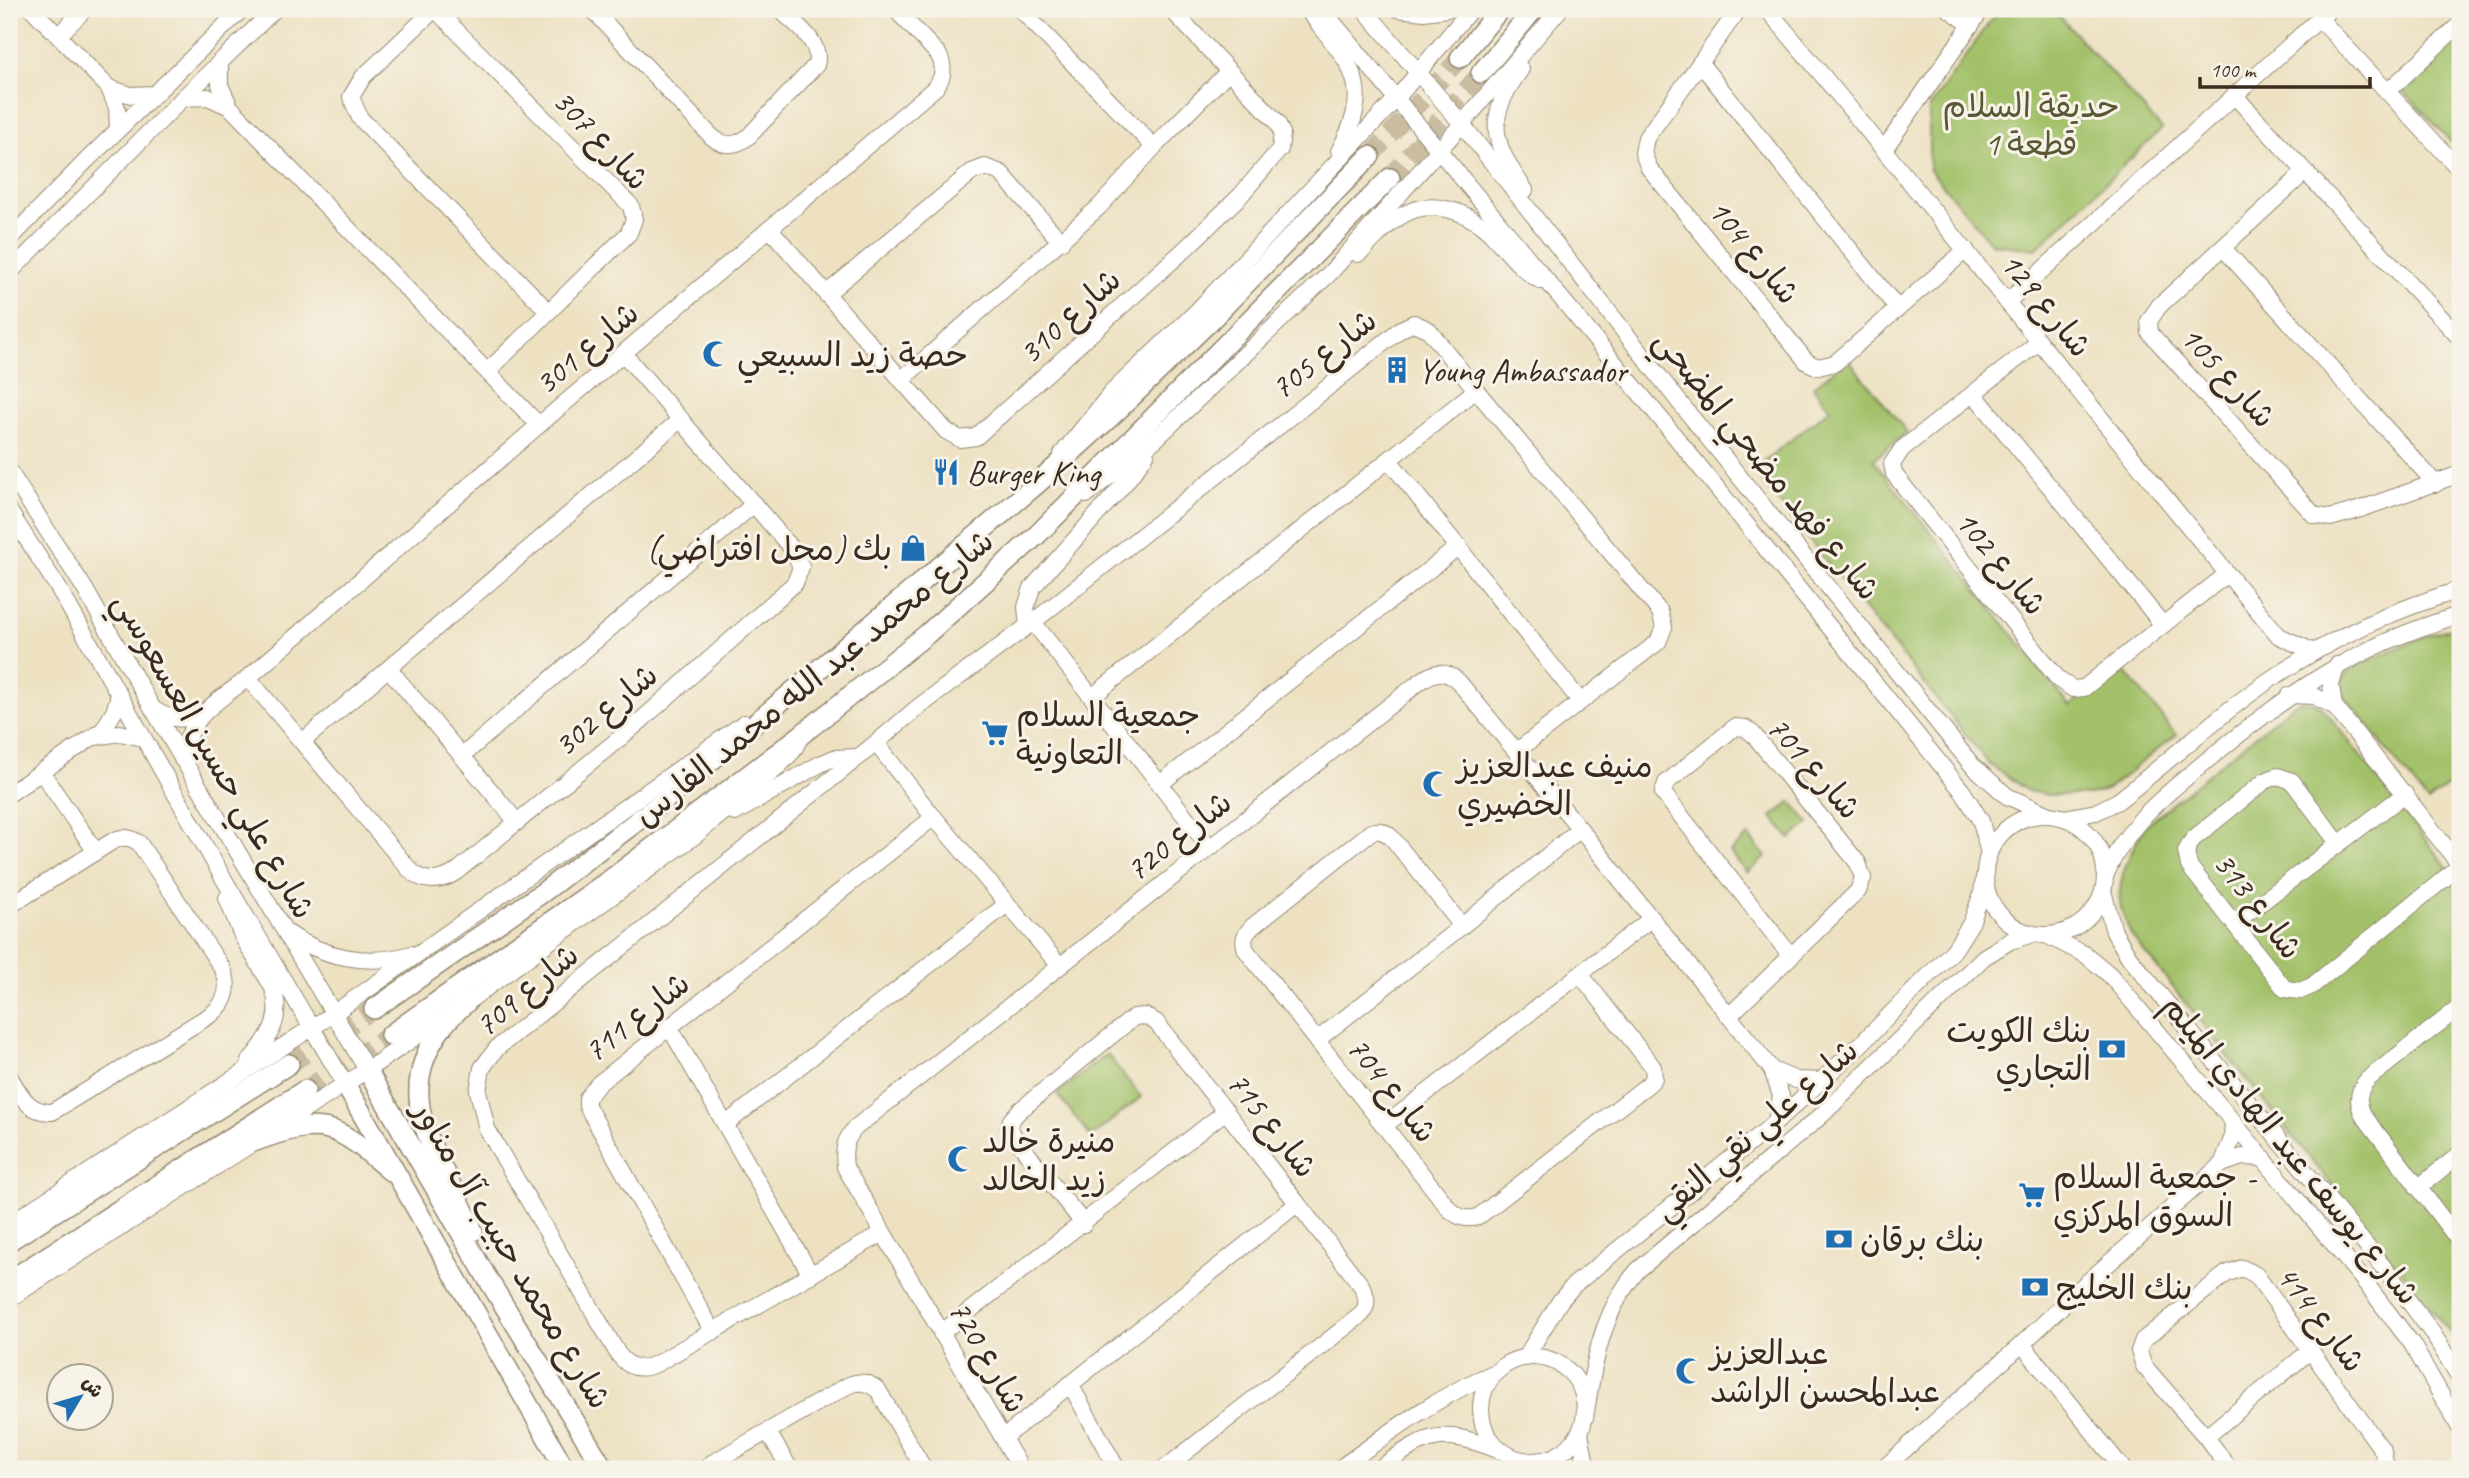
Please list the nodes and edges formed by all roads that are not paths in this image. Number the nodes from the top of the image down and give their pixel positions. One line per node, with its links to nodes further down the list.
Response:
1 (32, 9): 27 (street)
2 (85, 9): 27 (street)
3 (242, 9): 36 (street)
4 (275, 9): 29 (street)
5 (435, 9): 62 (street); 62 (street, شارع 307)
6 (592, 9): 7 (street)
7 (779, 9)
8 (895, 9): 51 (street, شارع 301)
9 (1020, 9): 43 (street)
10 (1171, 9): 31 (street, شارع 310)
11 (1307, 9): 47 (street)
12 (1322, 9): 39 (street, شارع فهد مضحي المضحي)
13 (1364, 9): 33 (street, شارع فهد مضحي المضحي)
14 (1398, 9): 15 (street)
15 (1447, 9)
16 (1471, 9): 33 (street)
17 (1500, 9): 28 (main road)
18 (1560, 9): 24 (street)
19 (1739, 9): 30 (street, شارع 104)
20 (1767, 9): 44 (street, شارع 129)
21 (1949, 9): 25 (street)
22 (1982, 9): 25 (street)
23 (2325, 14): 35 (street); 37 (street)
24 (1541, 15): 32 (main road); 41 (street); 63 (street)
25 (1971, 25): 44 (street)
26 (2459, 26): 35 (street)
27 (58, 36): 34 (street)
28 (1460, 58)
29 (220, 61): 38 (street); 40 (street)
30 (1700, 63): 61 (street); 61 (street, شارع 104)
31 (1229, 71): 43 (street); 68 (street, شارع 310)
32 (1481, 73)
33 (1419, 74): 39 (street); 41 (street, شارع فهد مضحي المضحي)
34 (109, 88): 36 (street); 42 (street)
35 (2387, 92): 48 (street)
36 (155, 94): 42 (street)
37 (2234, 95): 49 (street); 60 (street)
38 (183, 98): 40 (street); 56 (street)
39 (1397, 99): 45 (street, شارع فهد مضحي المضحي); 47 (street)
40 (230, 107): 67 (street)
41 (1462, 124): 45 (street); 63 (street, شارع فهد مضحي المضحي)
42 (118, 129): 52 (street)
43 (1154, 147): 53 (street)
44 (1885, 148): 55 (street, شارع 129)
45 (1438, 149): 57 (street); 58 (street, شارع فهد مضحي المضحي)
46 (1370, 156): 76 (main road, شارع محمد عبد الله محمد الفارس)
47 (1329, 170): 76 (street)
48 (2460, 170)
49 (2305, 172): 54 (street, شارع 105); 64 (street)
50 (1390, 178): 81 (main road, شارع محمد عبد الله محمد الفارس)
51 (769, 229): 59 (street, شارع 310); 66 (street, شارع 301)
52 (9, 240)
53 (1061, 242): 59 (street); 68 (street)
54 (2224, 248): 78 (street); 78 (street, شارع 105)
55 (1966, 250): 60 (street, شارع 129); 61 (street, شارع 104)
56 (9, 273)
57 (1330, 273): 58 (street); 73 (street)
58 (1554, 289): 111 (street, شارع فهد مضحي المضحي)
59 (826, 294): 68 (street, شارع 310)
60 (2007, 302): 65 (street, شارع 129)
61 (1898, 309)
62 (548, 311): 67 (street, شارع 307)
63 (1607, 311): 108 (street, شارع فهد مضحي المضحي)
64 (2460, 338)
65 (2039, 342): 70 (street, شارع 102); 83 (street, شارع 129)
66 (624, 355): 71 (street, شارع 302); 72 (street, شارع 301)
67 (488, 371): 72 (street)
68 (901, 380)
69 (1476, 390): 74 (street); 86 (street, شارع 705); 100 (street, شارع 705)
70 (1974, 394): 89 (street); 89 (street, شارع 102)
71 (681, 419): 79 (street, شارع 302); 93 (street)
72 (539, 425): 95 (street, شارع 301)
73 (1156, 439): 81 (street); 84 (street)
74 (1389, 460): 82 (street); 98 (street)
75 (9, 471): 102 (street, شارع علي حسين العسعوسي)
76 (1051, 471): 99 (main road, شارع محمد عبد الله محمد الفارس)
77 (2460, 474): 78 (street, شارع 105)
78 (2437, 484)
79 (754, 504): 112 (street); 123 (street, شارع 302)
80 (9, 511): 96 (street, شارع علي حسين العسعوسي)
81 (1037, 535): 104 (main road, شارع محمد عبد الله محمد الفارس)
82 (1459, 546): 100 (street); 118 (street)
83 (2227, 574): 89 (street, شارع 102); 90 (street, شارع 129)
84 (1032, 588): 86 (street); 88 (street)
85 (2460, 590): 91 (street)
86 (1048, 610): 88 (street, شارع 705)
87 (2460, 615): 92 (street)
88 (1031, 624): 98 (street); 109 (street, شارع 705)
89 (2163, 625)
90 (2279, 636): 91 (street, شارع 129); 94 (street)
91 (2314, 652): 94 (street)
92 (2337, 665): 97 (street); 101 (street)
93 (389, 669): 107 (street); 112 (street)
94 (2276, 676): 115 (street)
95 (248, 678): 103 (street, شارع 301); 107 (street, شارع 302)
96 (118, 695): 105 (street); 106 (street, شارع علي حسين العسعوسي)
97 (2290, 695): 101 (street); 117 (street)
98 (1092, 697): 118 (street)
99 (783, 701): 141 (street); 149 (main road, شارع محمد عبد الله محمد الفارس)
100 (1580, 701): 110 (street, شارع 705)
101 (2334, 706): 120 (street)
102 (153, 709): 103 (street); 114 (street, شارع علي حسين العسعوسي)
103 (199, 716): 114 (street, شارع 301)
104 (801, 734): 125 (street); 154 (main road, شارع محمد عبد الله محمد الفارس)
105 (94, 737): 106 (street); 116 (street)
106 (143, 738): 131 (street, شارع علي حسين العسعوسي)
107 (302, 742): 123 (street, شارع 302)
108 (1953, 742): 111 (street); 122 (street, شارع فهد مضحي المضحي)
109 (876, 743): 113 (street, شارع 709); 121 (street)
110 (1517, 751): 124 (street, شارع 720); 127 (street, شارع 720)
111 (1932, 755): 129 (street, شارع فهد مضحي المضحي)
112 (462, 756): 123 (street)
113 (857, 757): 125 (street); 185 (street, شارع 709)
114 (182, 759): 139 (street, شارع علي حسين العسعوسي)
115 (2165, 763): 117 (street); 122 (street)
116 (42, 773): 119 (street); 128 (street)
117 (2180, 783): 133 (street)
118 (1160, 785): 127 (street)
119 (9, 794)
120 (2405, 794): 126 (street); 130 (street)
121 (934, 817): 134 (street); 153 (street, شارع 711)
122 (2057, 817): 129 (street); 133 (street)
123 (517, 822)
124 (1580, 829): 136 (street, شارع 720); 138 (street)
125 (696, 835): 146 (street)
126 (2338, 843): 137 (street); 137 (street, شارع 313)
127 (1210, 848): 143 (street, شارع 720)
128 (96, 852): 135 (street); 160 (street)
129 (1989, 854): 132 (street)
130 (2460, 866): 137 (street, شارع 313)
131 (222, 876): 152 (street, شارع علي حسين العسعوسي); 159 (street)
132 (1984, 877): 140 (street); 145 (street, شارع علي نقي النقي)
133 (2104, 884): 140 (street); 187 (street, شارع يوسف عبد الهادي الميلم)
134 (1007, 904): 143 (street); 167 (street)
135 (9, 906)
136 (1652, 918): 144 (street); 151 (street, شارع 720)
137 (2234, 923)
138 (1462, 926): 155 (street); 155 (street, شارع 704)
139 (283, 930): 141 (street); 150 (street, شارع علي حسين العسعوسي)
140 (2041, 935): 147 (street, شارع علي نقي النقي); 165 (street, شارع يوسف عبد الهادي الميلم)
141 (420, 952): 150 (street)
142 (1791, 956): 142 (street, شارع 701); 151 (street, شارع 701)
143 (1060, 966): 178 (street, شارع 720)
144 (1580, 974): 168 (street); 168 (street, شارع 704)
145 (1920, 985): 147 (street); 161 (street, شارع علي نقي النقي)
146 (467, 1002): 157 (street); 182 (main road)
147 (1935, 1005): 197 (street, شارع علي نقي النقي)
148 (2460, 1007): 174 (street)
149 (374, 1009)
150 (332, 1014): 152 (street); 157 (street, شارع علي حسين العسعوسي)
151 (1729, 1016): 158 (street, شارع 720)
152 (312, 1027): 159 (street); 162 (street, شارع علي حسين العسعوسي)
153 (670, 1028): 167 (street); 185 (street, شارع 711)
154 (390, 1035)
155 (1317, 1040): 168 (street, شارع 704)
156 (289, 1065): 179 (main road)
157 (367, 1070): 162 (street); 182 (main road, شارع محمد حبيب آل مناور)
158 (1772, 1070): 161 (street); 166 (street, شارع 720)
159 (240, 1074): 176 (street)
160 (9, 1076)
161 (1823, 1080): 166 (street, شارع علي نقي النقي)
162 (345, 1084): 169 (street); 173 (main road, شارع محمد حبيب آل مناور)
163 (304, 1090): 183 (main road)
164 (1226, 1111): 175 (street, شارع 715); 177 (street); 177 (street, شارع 715)
165 (2233, 1121): 171 (street, شارع يوسف عبد الهادي الميلم); 172 (street)
166 (1776, 1122): 191 (street, شارع علي نقي النقي)
167 (726, 1124): 181 (street)
168 (1384, 1126)
169 (253, 1142): 173 (main road); 184 (street)
170 (2460, 1154): 174 (street)
171 (2264, 1158): 172 (street); 189 (street, شارع يوسف عبد الهادي الميلم)
172 (2222, 1164): 188 (street)
173 (401, 1181): 204 (main road, شارع محمد حبيب آل مناور)
174 (2418, 1188): 180 (street)
175 (1297, 1205): 195 (street); 211 (street, شارع 715)
176 (9, 1224)
177 (1084, 1224): 186 (street)
178 (884, 1233): 181 (street, شارع 709); 186 (street, شارع 720)
179 (9, 1241)
180 (2460, 1242)
181 (811, 1275): 185 (street, شارع 709)
182 (486, 1276): 205 (main road, شارع محمد حبيب آل مناور)
183 (9, 1281)
184 (9, 1299)
185 (713, 1332)
186 (941, 1333): 201 (street, شارع 720)
187 (2433, 1334): 189 (street); 194 (street, شارع يوسف عبد الهادي الميلم)
188 (2022, 1344): 215 (street); 216 (street)
189 (2412, 1344): 192 (street, شارع يوسف عبد الهادي الميلم)
190 (2311, 1350): 200 (street); 200 (street, شارع 414); 218 (street, شارع 414)
191 (1525, 1358): 193 (street); 197 (street)
192 (2424, 1361): 196 (street); 198 (street, شارع يوسف عبد الهادي الميلم)
193 (1498, 1371): 202 (street); 212 (street)
194 (2460, 1378)
195 (1070, 1384): 201 (street); 210 (street)
196 (2460, 1390)
197 (1582, 1425): 203 (street); 214 (street)
198 (2460, 1428)
199 (768, 1432): 206 (street); 207 (street); 208 (street)
200 (2206, 1437): 217 (street, شارع 414)
201 (1003, 1438): 209 (street, شارع 720)
202 (1502, 1451): 203 (street); 213 (street)
203 (1530, 1465)
204 (565, 1469)
205 (604, 1469)
206 (706, 1469)
207 (790, 1469)
208 (924, 1469)
209 (1021, 1469)
210 (1117, 1469)
211 (1164, 1469)
212 (1339, 1469)
213 (1378, 1469)
214 (1587, 1469)
215 (1884, 1469)
216 (2123, 1469)
217 (2230, 1469)
218 (2379, 1469)

